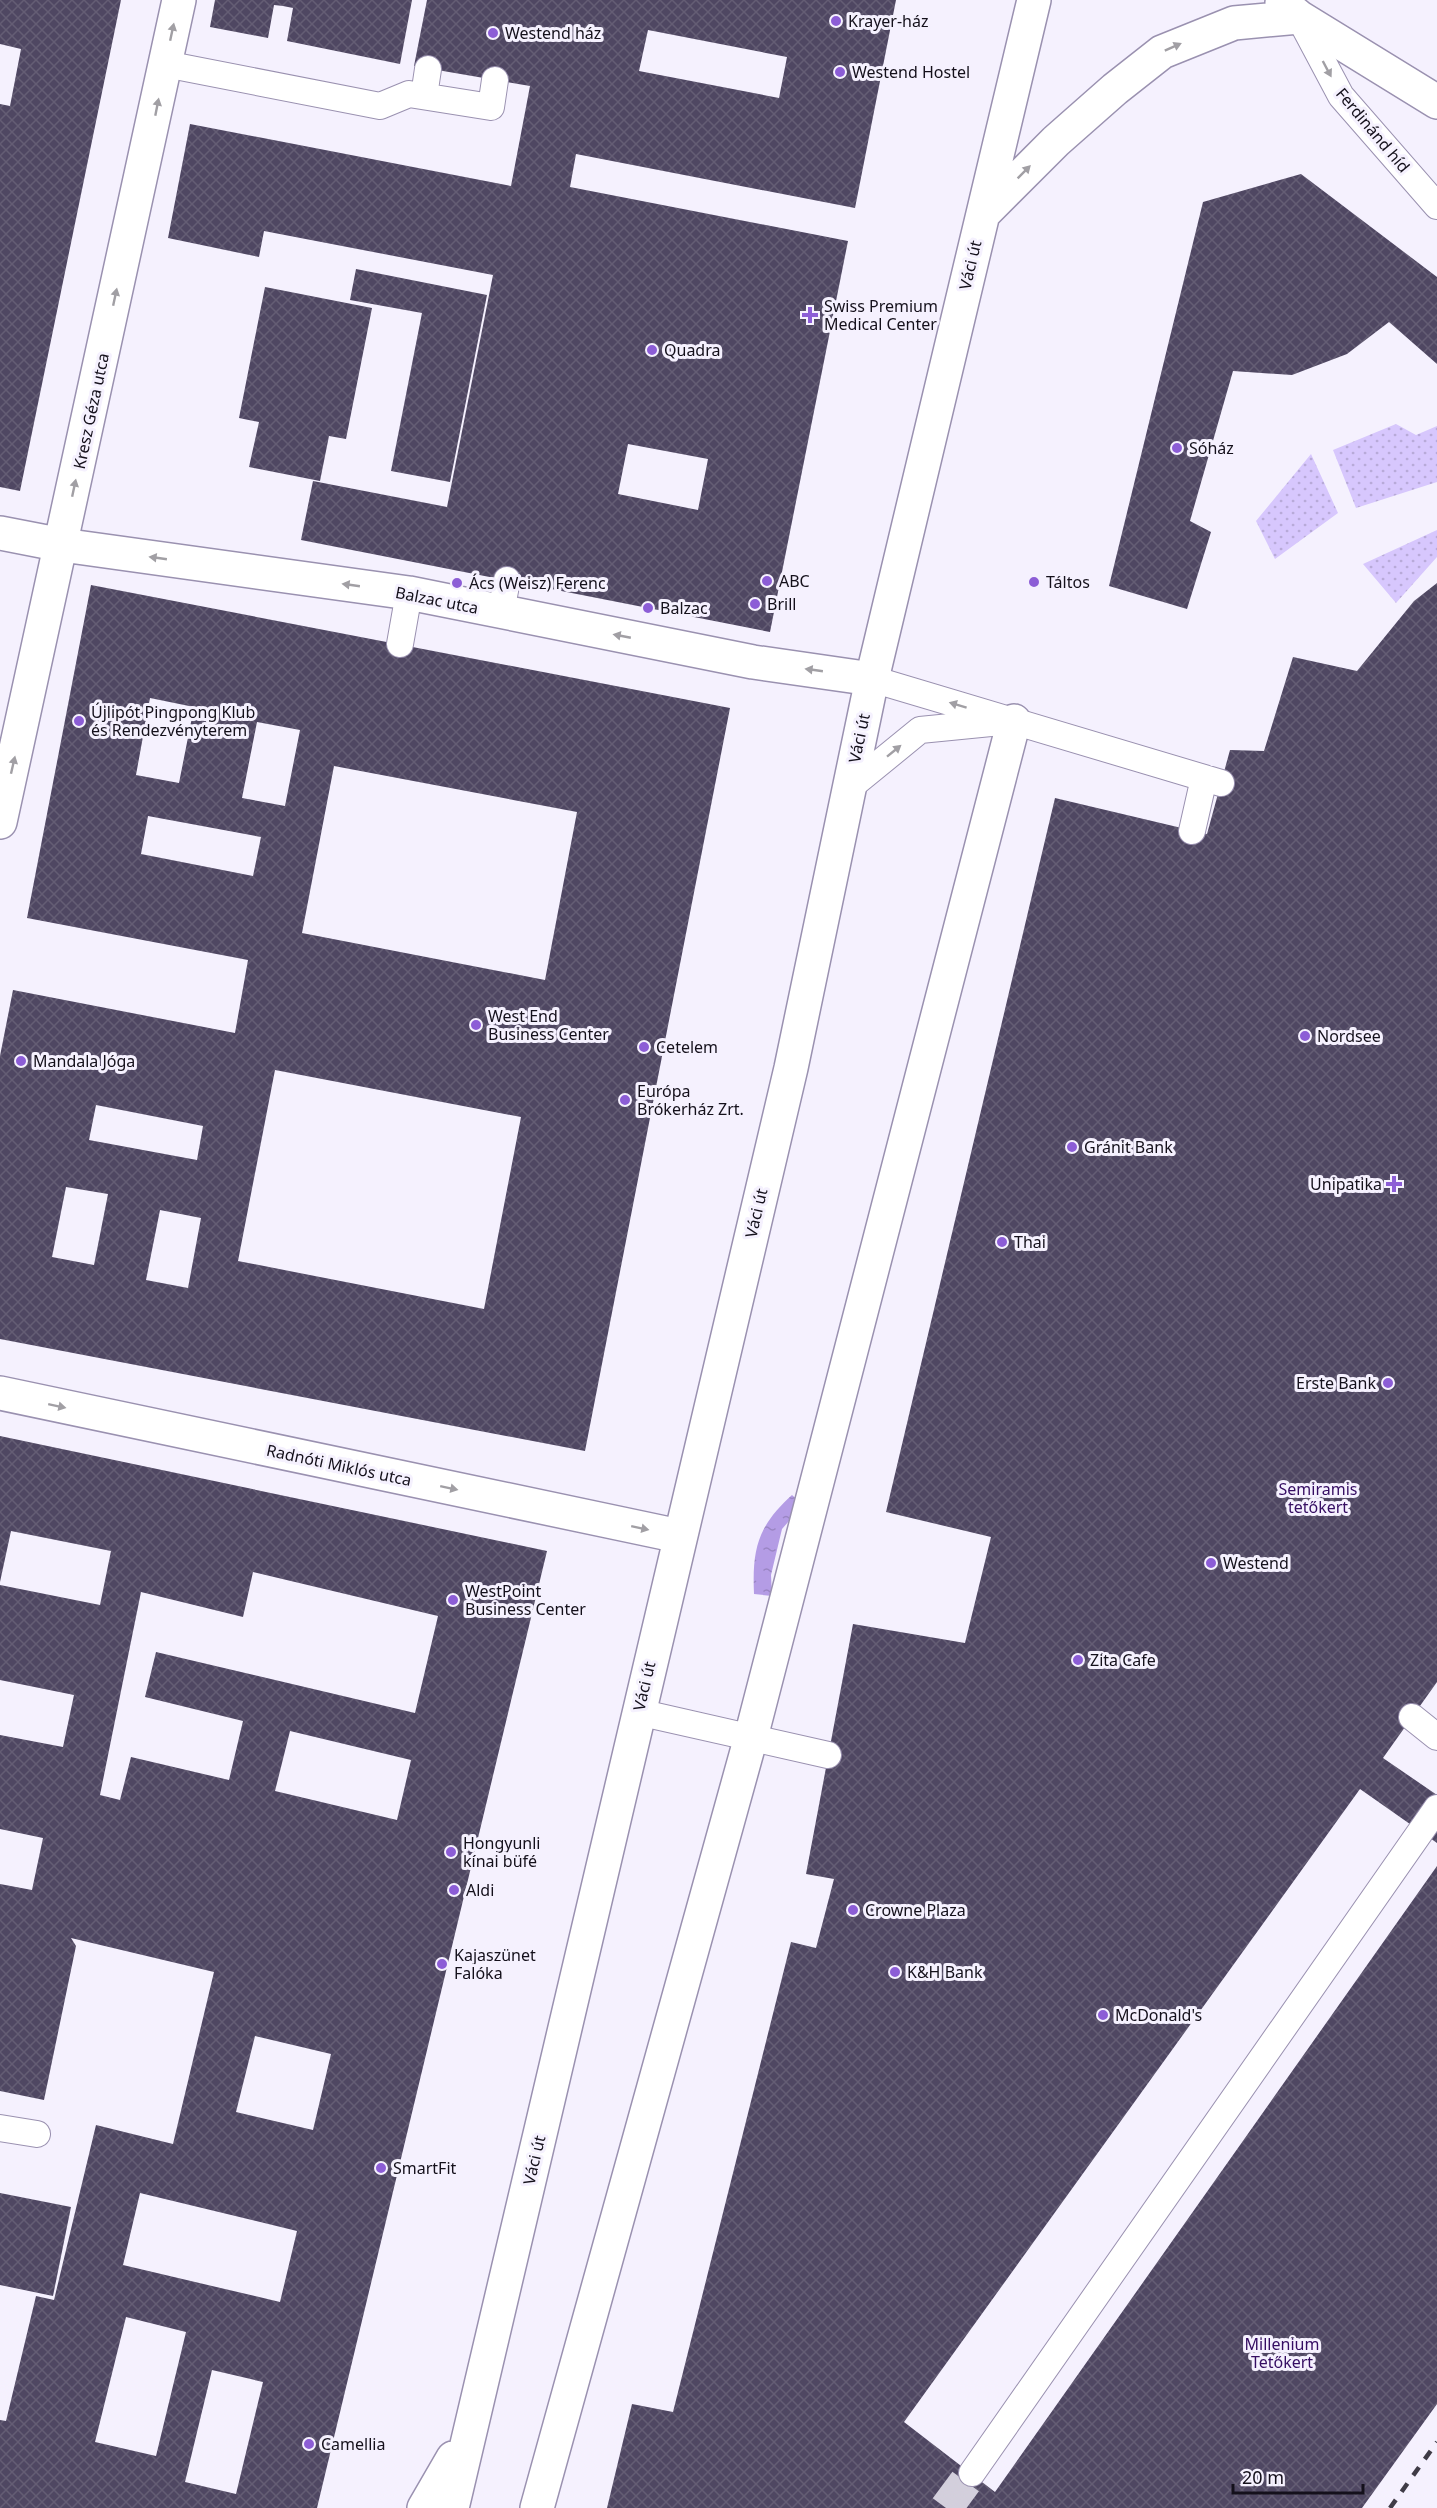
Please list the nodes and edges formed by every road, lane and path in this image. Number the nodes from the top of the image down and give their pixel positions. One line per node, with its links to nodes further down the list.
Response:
1 (179, 0): 4 (street, Kresz Géza utca, one-way to 1)
2 (1034, 0): 10 (street, Váci út)
3 (1289, 9): 8 (street); 9 (lane, Ferdinánd híd, one-way to 9); 10 (street, one-way to 3)
4 (165, 64): 7 (lane); 12 (street, Kresz Géza utca, one-way to 4)
5 (428, 69): 7 (lane)
6 (495, 80): 7 (lane)
7 (424, 96)
8 (1437, 102)
9 (1437, 207)
10 (983, 214): 15 (street, Váci út)
11 (0, 532): 12 (street, Balzac utca)
12 (62, 545): 13 (street, Balzac utca, one-way to 12); 18 (street, Kresz Géza utca, one-way to 12)
13 (409, 593): 14 (lane); 15 (street, Balzac utca, one-way to 13)
14 (399, 644)
15 (872, 679): 16 (lane, one-way to 15); 17 (street, Váci út)
16 (1014, 721): 17 (lane, one-way to 16); 19 (lane); 24 (street)
17 (849, 788): 21 (street, Váci út)
18 (0, 822)
19 (1192, 831)
20 (0, 1394): 21 (street, Radnóti Miklós utca, one-way to 21)
21 (679, 1536): 22 (street, Váci út)
22 (638, 1712): 24 (lane); 30 (street, Váci út)
23 (1412, 1717): 25 (lane)
24 (751, 1737): 26 (lane); 35 (street)
25 (1437, 1737)
26 (828, 1755)
27 (1437, 1808): 31 (lane)
28 (0, 2128): 29 (lane)
29 (37, 2133)
30 (472, 2425): 32 (street, Váci út); 33 (street, Váci út); 34 (street, Váci út)
31 (972, 2473)
32 (423, 2508)
33 (452, 2508)
34 (475, 2508)
35 (537, 2508)

